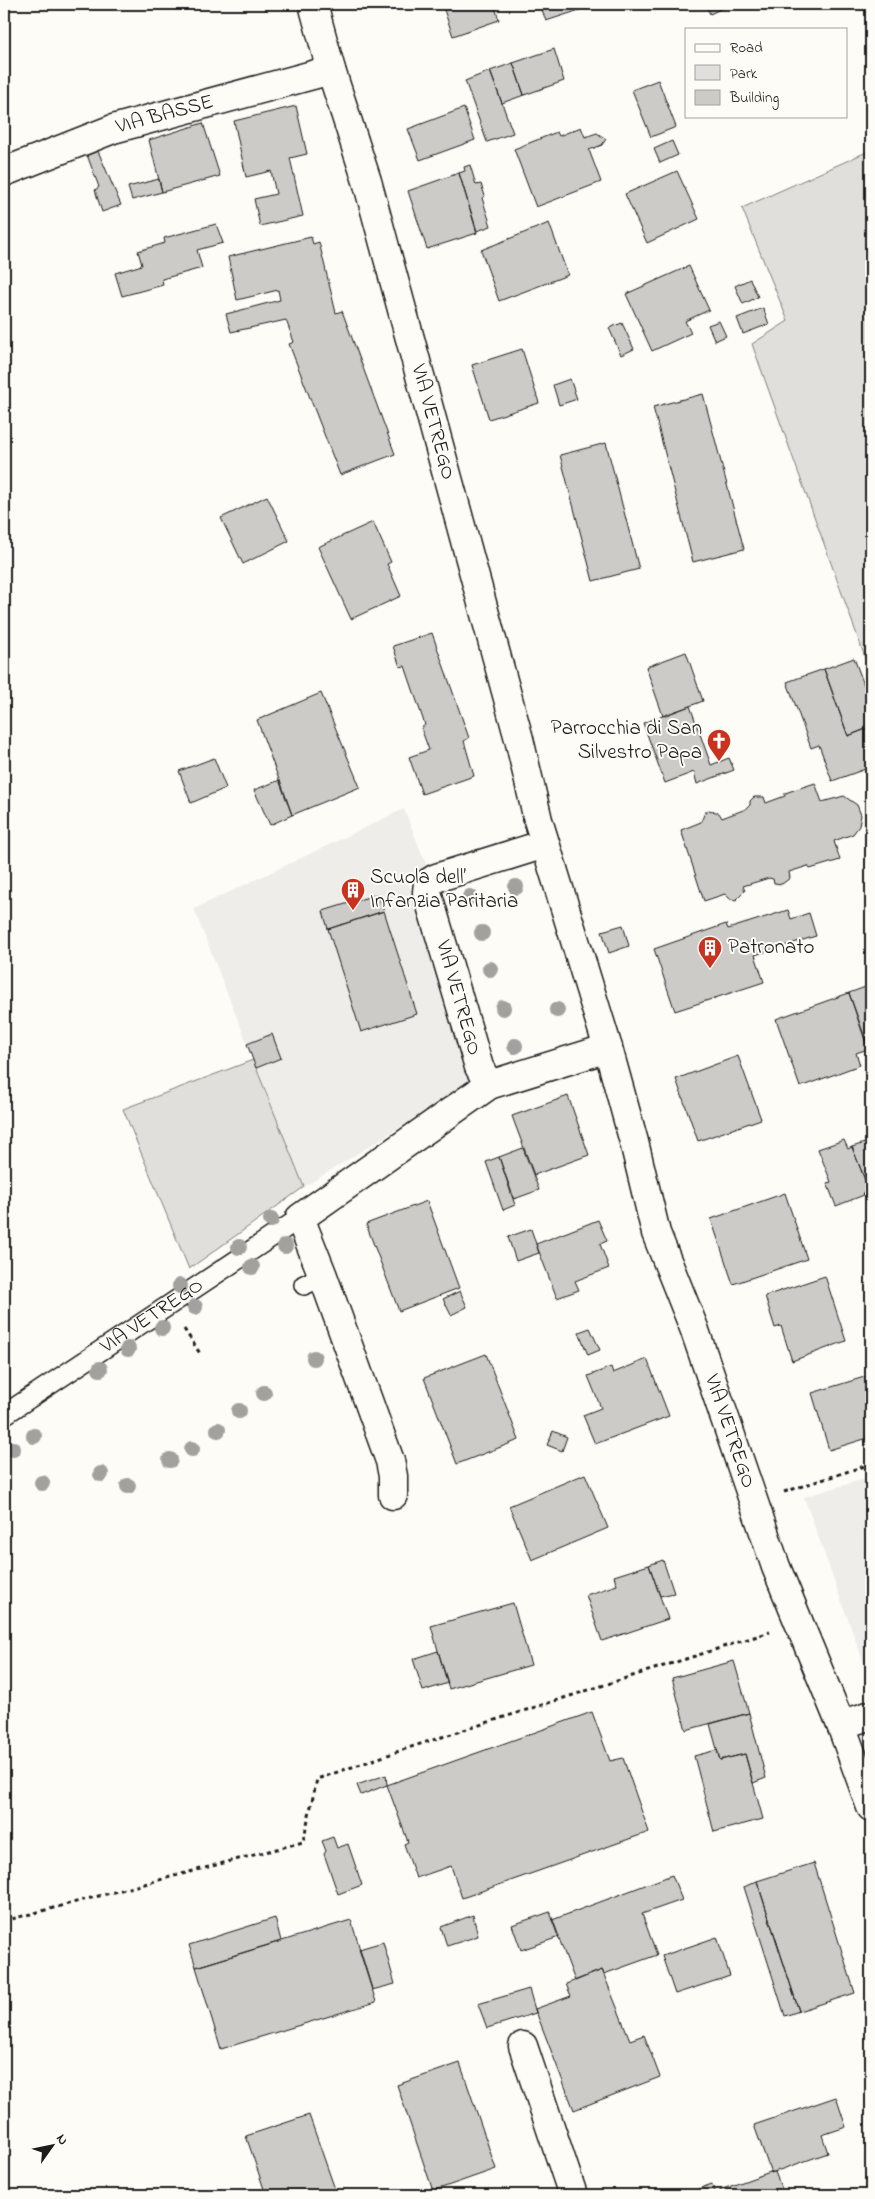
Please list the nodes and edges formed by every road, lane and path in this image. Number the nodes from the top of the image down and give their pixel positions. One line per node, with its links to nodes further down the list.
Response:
1 (313, 4): 2 (street, VIA VETREGO)
2 (331, 70): 3 (street, VIA BASSE); 4 (street, VIA VETREGO)
3 (4, 172)
4 (546, 844): 5 (street, VIA VETREGO); 6 (street, VIA VETREGO)
5 (608, 1048): 6 (street, VIA VETREGO); 11 (street, VIA VETREGO)
6 (489, 1085): 7 (street, VIA VETREGO)
7 (300, 1218): 8 (lane, VIA VETREGO); 10 (street)
8 (4, 1415)
9 (871, 1464): 11 (path)
10 (393, 1495)
11 (752, 1502): 12 (street, VIA VETREGO)
12 (798, 1624): 14 (street, VIA VETREGO); 16 (path)
13 (871, 1714): 14 (street)
14 (841, 1725): 15 (street, VIA VETREGO)
15 (871, 1807)
16 (4, 1920)
17 (523, 2046): 18 (street)
18 (573, 2195)

